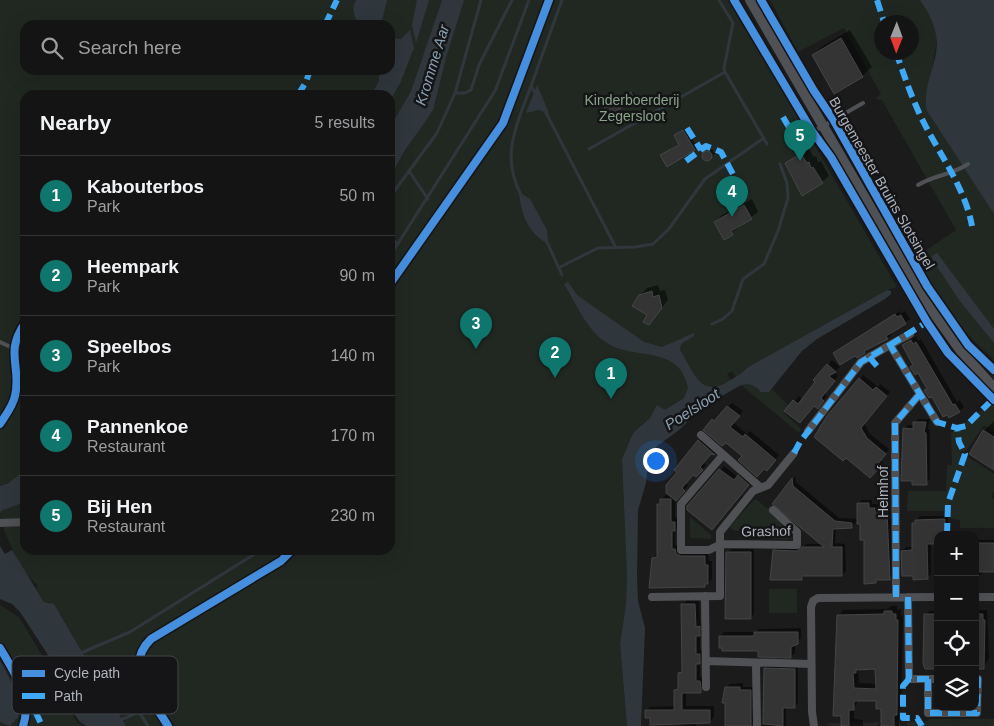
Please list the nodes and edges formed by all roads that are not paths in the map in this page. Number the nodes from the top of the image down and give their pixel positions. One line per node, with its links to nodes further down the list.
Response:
1 (750, 0): 3 (street, Burgemeester Bruins Slotsingel)
2 (863, 103): 3 (lane)
3 (823, 125): 4 (lane); 8 (street, Burgemeester Bruins Slotsingel)
4 (797, 141)
5 (968, 164): 6 (lane)
6 (918, 184)
7 (922, 242): 8 (lane)
8 (898, 257): 13 (street, Burgemeester Bruins Slotsingel)
9 (910, 334): 11 (street)
10 (0, 342): 12 (lane)
11 (890, 345): 14 (street); 16 (street)
12 (13, 348)
13 (994, 388)
14 (919, 395): 15 (street); 27 (street, Helmhof)
15 (937, 422)
16 (808, 431)
17 (701, 435): 19 (street)
18 (794, 453): 20 (street, Grashof)
19 (723, 455): 20 (street); 24 (street, Grashof)
20 (760, 488): 24 (street, Grashof)
21 (773, 510): 24 (street, Grashof)
22 (20, 522): 23 (street)
23 (1, 523)
24 (721, 544): 25 (street, Grashof)
25 (705, 596): 26 (street); 32 (street)
26 (652, 597)
27 (896, 597): 28 (street); 34 (street)
28 (908, 597): 29 (street); 35 (street)
29 (934, 597)
30 (979, 597): 31 (street)
31 (994, 597)
32 (706, 661): 33 (street); 37 (street)
33 (756, 664): 34 (street); 39 (street)
34 (811, 664): 40 (street)
35 (928, 679): 36 (street); 38 (street)
36 (934, 679)
37 (706, 687)
38 (978, 711)
39 (757, 726)
40 (814, 726)

